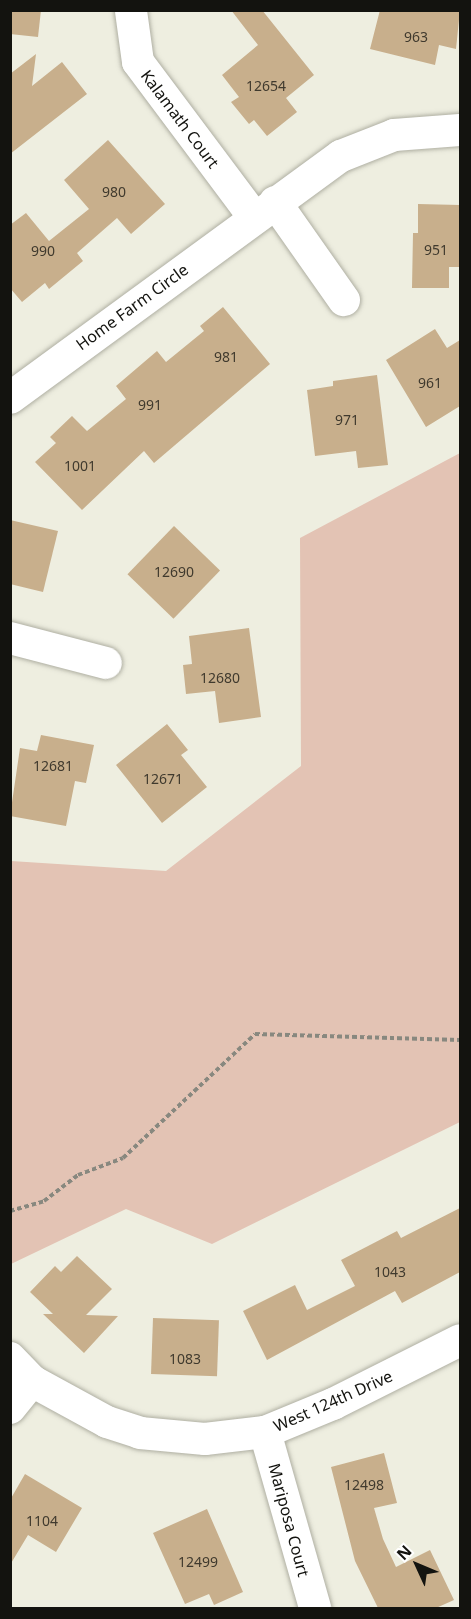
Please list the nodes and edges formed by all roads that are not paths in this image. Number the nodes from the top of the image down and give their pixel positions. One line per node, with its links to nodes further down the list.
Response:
1 (131, 10): 3 (street, Kalamath Court)
2 (460, 130): 3 (street, Home Farm Circle)
3 (265, 209): 4 (street, Kalamath Court); 5 (street, Home Farm Circle)
4 (344, 300)
5 (10, 398)
6 (10, 638): 7 (street)
7 (106, 663)
8 (460, 1340): 12 (street, West 124th Drive)
9 (10, 1358): 10 (street)
10 (32, 1381): 11 (street); 12 (street, West 124th Drive)
11 (10, 1408)
12 (265, 1432): 13 (street, Mariposa Court)
13 (315, 1608)

